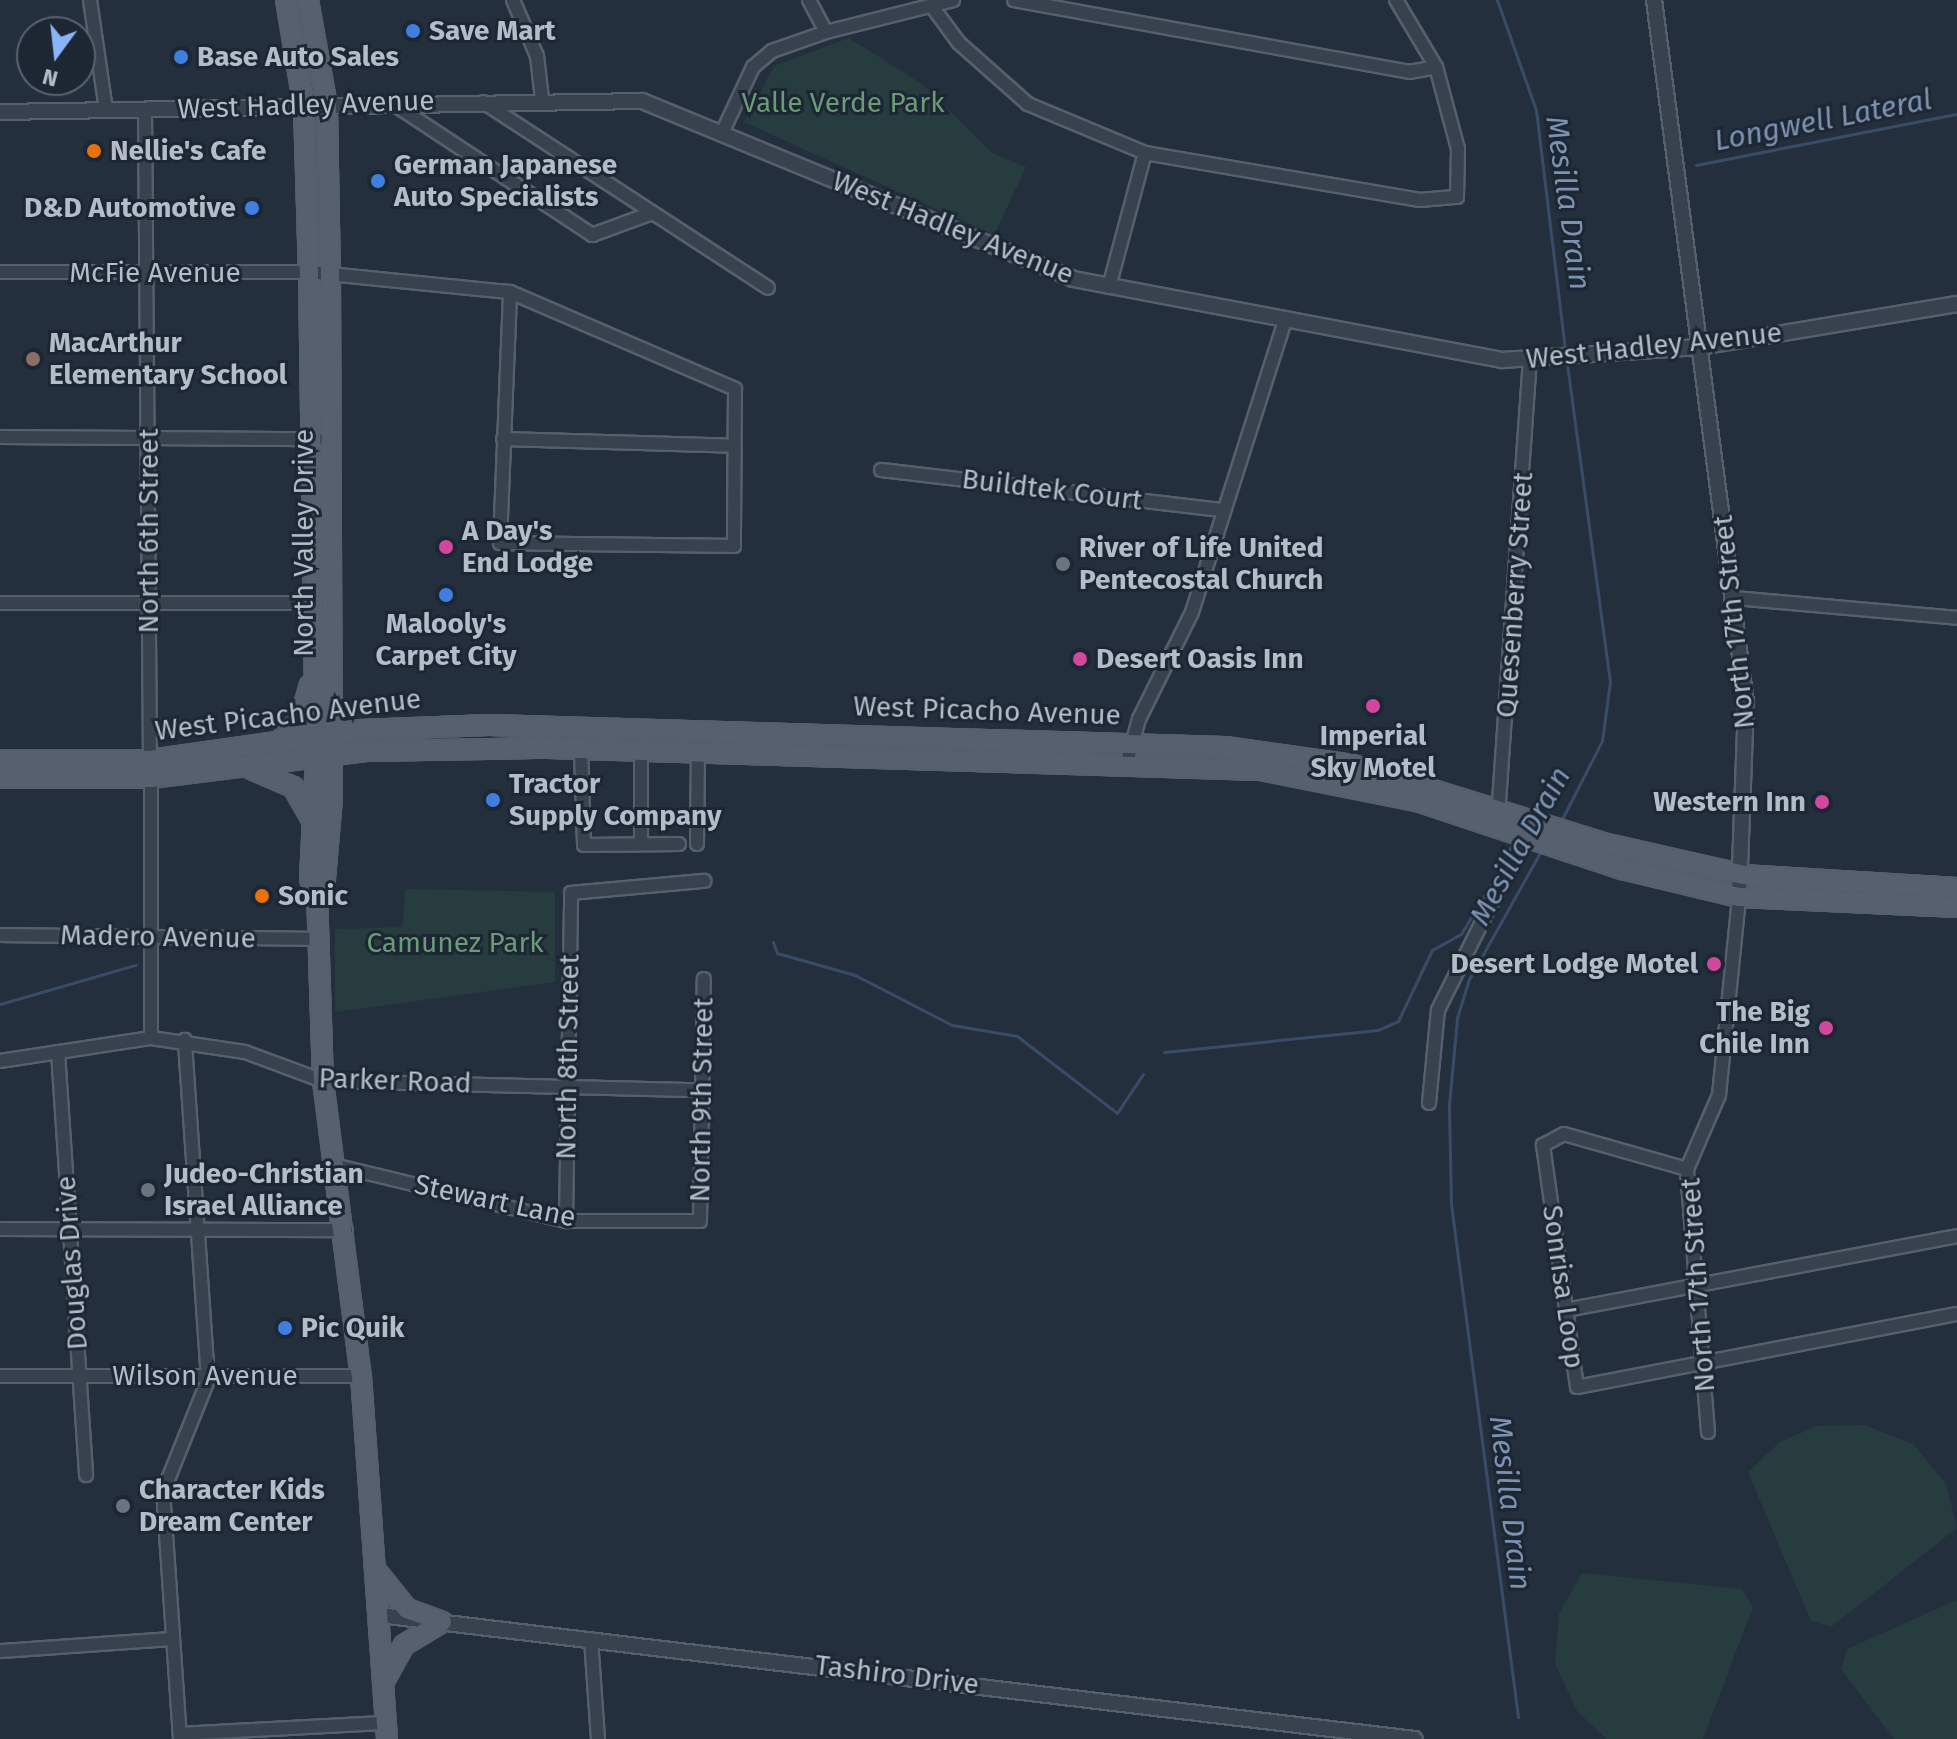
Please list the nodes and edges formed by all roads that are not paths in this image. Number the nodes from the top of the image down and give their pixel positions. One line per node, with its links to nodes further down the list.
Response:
1 (90, 0): 18 (street)
2 (286, 0): 17 (main road, North Valley Drive)
3 (308, 0): 16 (main road, North Valley Drive)
4 (513, 0): 13 (street)
5 (809, 0): 11 (street)
6 (953, 0): 10 (street)
7 (1014, 0): 12 (street)
8 (1396, 0): 12 (street)
9 (1654, 0): 33 (street, North 17th Street)
10 (931, 5): 11 (street); 22 (street)
11 (826, 32): 21 (street)
12 (1436, 67): 22 (street)
13 (542, 99): 14 (street, West Hadley Avenue); 21 (street, West Hadley Avenue)
14 (481, 101): 15 (street, West Hadley Avenue); 23 (street)
15 (392, 103): 16 (street, West Hadley Avenue); 23 (street)
16 (327, 106): 17 (street, West Hadley Avenue); 26 (main road, North Valley Drive)
17 (304, 108): 19 (street, West Hadley Avenue); 25 (main road, North Valley Drive)
18 (106, 110): 19 (street, West Hadley Avenue); 20 (street, West Hadley Avenue)
19 (145, 110): 27 (street, North 6th Street)
20 (0, 112)
21 (723, 131): 28 (street, West Hadley Avenue)
22 (1145, 153): 28 (street)
23 (652, 213): 29 (street)
24 (0, 272): 27 (street, McFie Avenue)
25 (309, 272): 26 (street, McFie Avenue); 27 (street, McFie Avenue); 37 (main road, North Valley Drive)
26 (330, 273): 30 (street, McFie Avenue); 38 (main road, North Valley Drive)
27 (145, 275): 36 (street, North 6th Street)
28 (1109, 287): 32 (street, West Hadley Avenue)
29 (768, 288)
30 (510, 292): 39 (street); 40 (street, McFie Avenue)
31 (1957, 304): 33 (street, West Hadley Avenue)
32 (1285, 321): 34 (street, West Hadley Avenue); 42 (street)
33 (1700, 347): 34 (street, West Hadley Avenue); 43 (street, North 17th Street)
34 (1530, 361): 66 (street, Quesenberry Street)
35 (0, 437): 36 (street)
36 (151, 438): 37 (street); 45 (street, North 6th Street)
37 (310, 439): 38 (street); 46 (main road, North Valley Drive)
38 (331, 439): 47 (main road, North Valley Drive)
39 (503, 439): 40 (street); 40 (street)
40 (734, 446)
41 (881, 470): 42 (street, Buildtek Court)
42 (1224, 510): 53 (street)
43 (1735, 598): 48 (street); 74 (street, North 17th Street)
44 (0, 603): 45 (street)
45 (148, 603): 46 (street); 63 (street, North 6th Street)
46 (312, 603): 47 (street); 49 (main road, North Valley Drive)
47 (333, 603): 50 (main road, North Valley Drive)
48 (1957, 618)
49 (316, 668): 52 (main road, North Valley Drive); 54 (main road)
50 (332, 700): 51 (main road); 52 (main road, North Valley Drive)
51 (360, 730): 52 (main road, West Picacho Avenue); 53 (main road, West Picacho Avenue)
52 (324, 735): 54 (main road, West Picacho Avenue); 59 (main road, North Valley Drive)
53 (1129, 743): 61 (street); 66 (main road, West Picacho Avenue)
54 (277, 744): 63 (main road, West Picacho Avenue)
55 (581, 749): 56 (main road, West Picacho Avenue); 57 (main road, West Picacho Avenue); 71 (street)
56 (641, 750): 58 (main road, West Picacho Avenue); 71 (street)
57 (368, 751): 59 (main road, West Picacho Avenue); 65 (main road)
58 (698, 752): 61 (main road, West Picacho Avenue); 73 (street)
59 (324, 755): 62 (main road, West Picacho Avenue); 65 (main road, North Valley Drive); 68 (main road, North Valley Drive)
60 (0, 760): 63 (main road, West Picacho Avenue)
61 (1127, 762): 69 (main road, West Picacho Avenue)
62 (244, 767): 63 (main road, West Picacho Avenue); 68 (main road)
63 (150, 769): 64 (main road, West Picacho Avenue); 81 (street, North 6th Street)
64 (0, 778)
65 (332, 799): 77 (main road, North Valley Drive)
66 (1502, 808): 67 (main road, West Picacho Avenue); 69 (street, Quesenberry Street)
67 (1533, 819): 70 (street); 74 (main road, West Picacho Avenue)
68 (313, 823): 77 (main road, North Valley Drive)
69 (1492, 826): 70 (main road, West Picacho Avenue)
70 (1525, 837): 78 (main road, West Picacho Avenue); 91 (street)
71 (641, 844): 72 (street)
72 (679, 844)
73 (697, 844)
74 (1744, 875): 76 (main road, West Picacho Avenue); 78 (street, North 17th Street)
75 (704, 881): 89 (street, North 8th Street)
76 (1957, 888)
77 (317, 892): 82 (main road, North Valley Drive)
78 (1739, 897): 79 (main road, West Picacho Avenue); 93 (street, North 17th Street)
79 (1957, 907)
80 (0, 935): 81 (street, Madero Avenue)
81 (150, 936): 82 (street, Madero Avenue); 84 (street, North 6th Street)
82 (317, 939): 88 (main road, North Valley Drive)
83 (704, 979): 90 (street, North 9th Street)
84 (151, 1038): 85 (street, Parker Road); 86 (street, Parker Road)
85 (185, 1040): 88 (street, Parker Road); 96 (street)
86 (58, 1052): 87 (street, Parker Road); 98 (street, Douglas Drive)
87 (0, 1061)
88 (323, 1081): 89 (street, Parker Road); 92 (main road, North Valley Drive)
89 (566, 1087): 90 (street, Parker Road); 94 (street, North 8th Street)
90 (702, 1090): 95 (street, North 9th Street)
91 (1429, 1103)
92 (338, 1166): 94 (street, Stewart Lane); 99 (main road, North Valley Drive)
93 (1687, 1169): 101 (street, North 17th Street); 102 (street, Sonrisa Loop)
94 (566, 1221): 95 (street, Stewart Lane)
95 (700, 1221)
96 (197, 1228): 98 (street); 99 (street); 108 (street)
97 (0, 1229): 98 (street)
98 (69, 1229): 105 (street, Douglas Drive)
99 (346, 1230): 107 (main road, North Valley Drive)
100 (1957, 1236): 101 (street)
101 (1696, 1285): 102 (street); 104 (street, North 17th Street)
102 (1566, 1310): 104 (street, Sonrisa Loop)
103 (1957, 1314): 104 (street, Sonrisa Loop)
104 (1704, 1363): 109 (street, North 17th Street)
105 (80, 1375): 106 (street, Wilson Avenue); 108 (street, Wilson Avenue); 110 (street, Douglas Drive)
106 (0, 1376)
107 (361, 1376): 108 (street, Wilson Avenue); 111 (main road, North Valley Drive)
108 (208, 1380): 114 (street)
109 (1708, 1432)
110 (86, 1475)
111 (376, 1570): 112 (main road, North Valley Drive); 113 (main road)
112 (379, 1615): 113 (street, Tashiro Drive); 117 (main road, North Valley Drive)
113 (442, 1622): 115 (street, Tashiro Drive); 117 (main road)
114 (173, 1639): 116 (street); 119 (street)
115 (591, 1639): 120 (street); 121 (street, Tashiro Drive)
116 (0, 1651)
117 (383, 1683): 118 (main road, North Valley Drive)
118 (386, 1731): 119 (street)
119 (180, 1736)
120 (598, 1739)
121 (1415, 1739)

